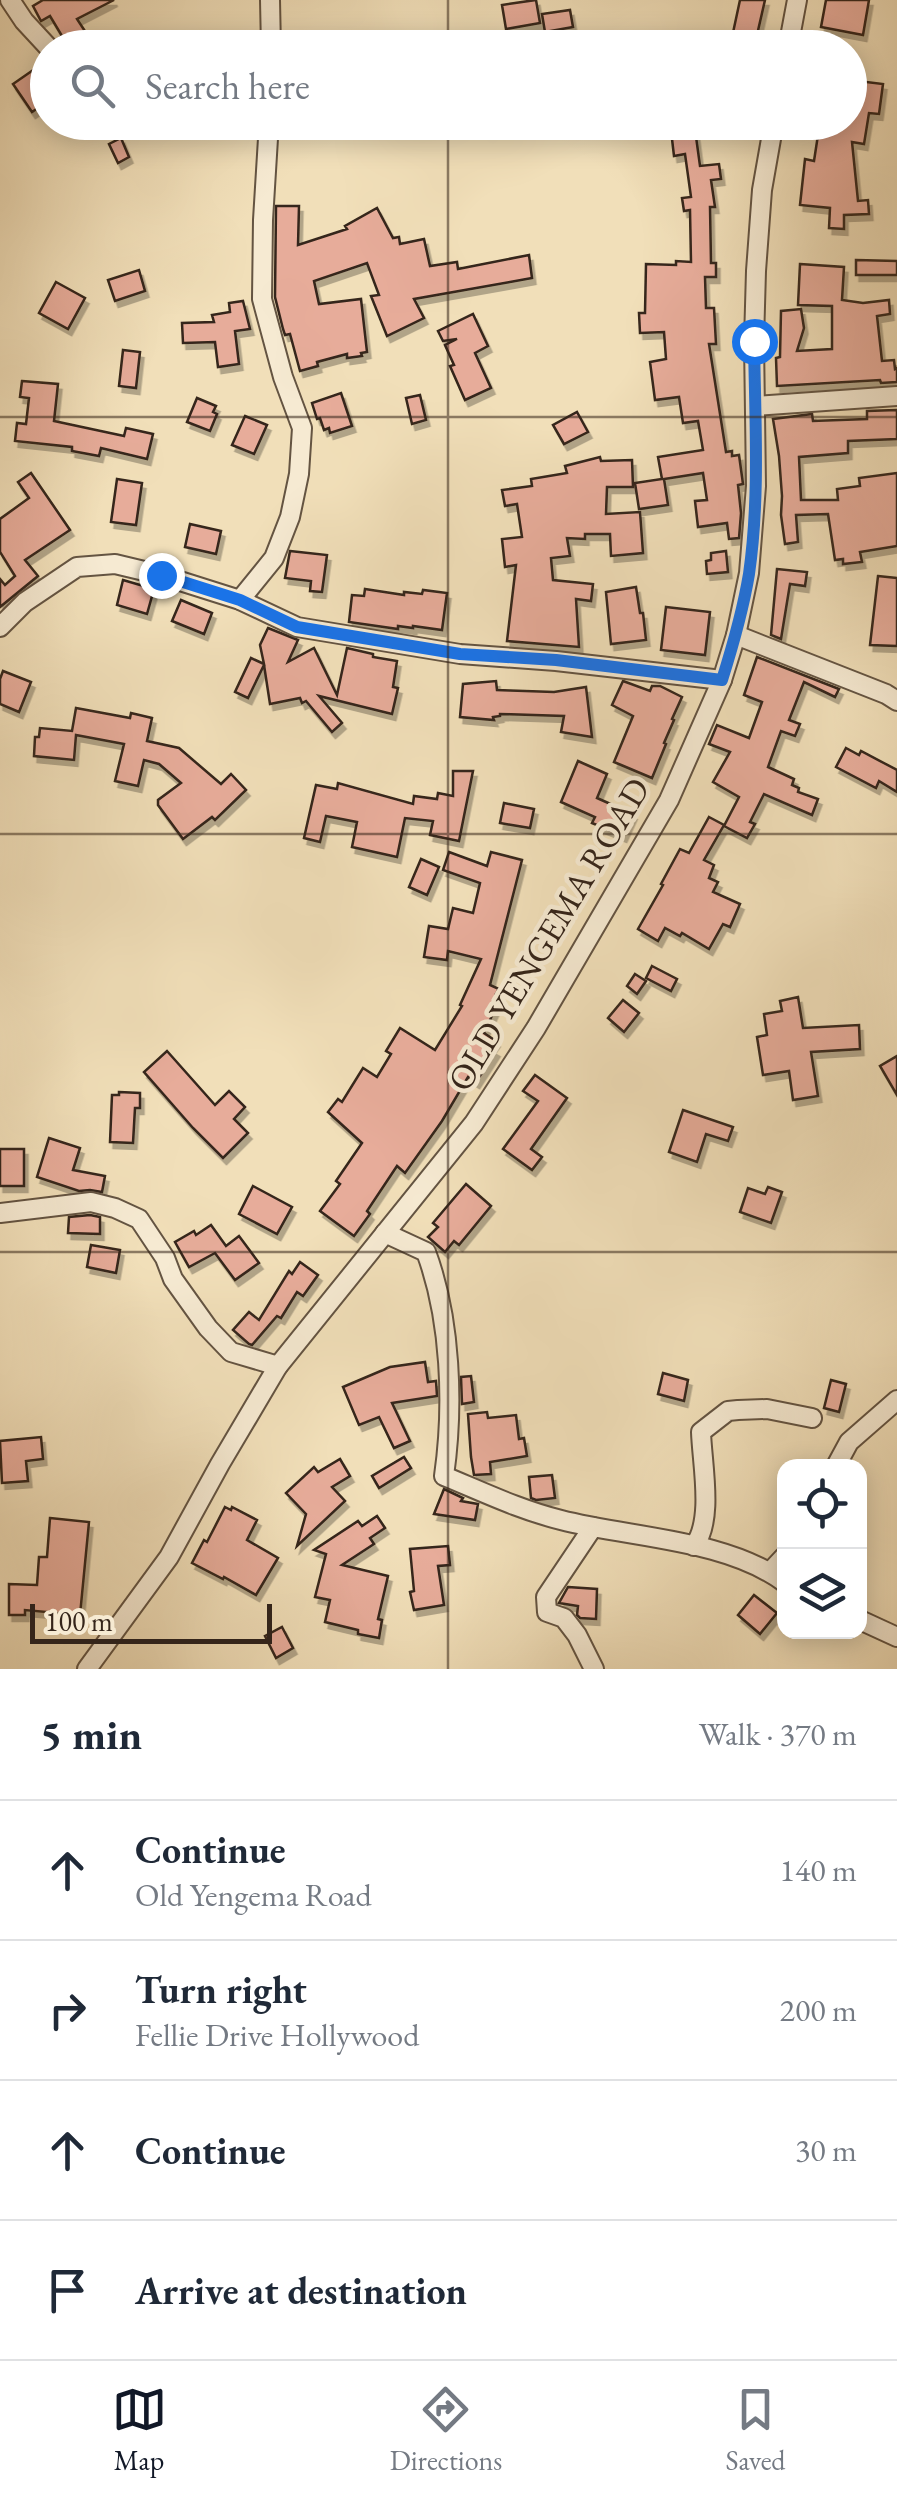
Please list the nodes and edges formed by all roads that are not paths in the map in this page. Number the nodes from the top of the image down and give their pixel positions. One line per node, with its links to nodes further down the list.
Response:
1 (10, 0): 4 (street)
2 (270, 0): 5 (street)
3 (797, 0): 6 (street)
4 (32, 30)
5 (271, 30)
6 (791, 30)
7 (268, 140): 11 (street)
8 (771, 140): 10 (street, OLD YENGEMA ROAD)
9 (897, 396): 10 (street)
10 (755, 406): 13 (street, OLD YENGEMA ROAD)
11 (240, 600): 12 (street); 14 (street)
12 (0, 627)
13 (736, 635): 14 (street, OLD YENGEMA ROAD); 15 (street)
14 (722, 680): 17 (street, OLD YENGEMA ROAD)
15 (897, 701)
16 (0, 1213): 18 (street)
17 (385, 1233): 18 (street, OLD YENGEMA ROAD); 22 (street)
18 (278, 1366): 27 (street, OLD YENGEMA ROAD)
19 (897, 1400): 21 (street)
20 (812, 1418): 23 (street)
21 (840, 1459)
22 (593, 1526): 23 (street); 28 (street)
23 (694, 1546): 24 (street)
24 (777, 1577)
25 (867, 1623): 26 (street)
26 (897, 1637)
27 (87, 1669)
28 (594, 1669)

